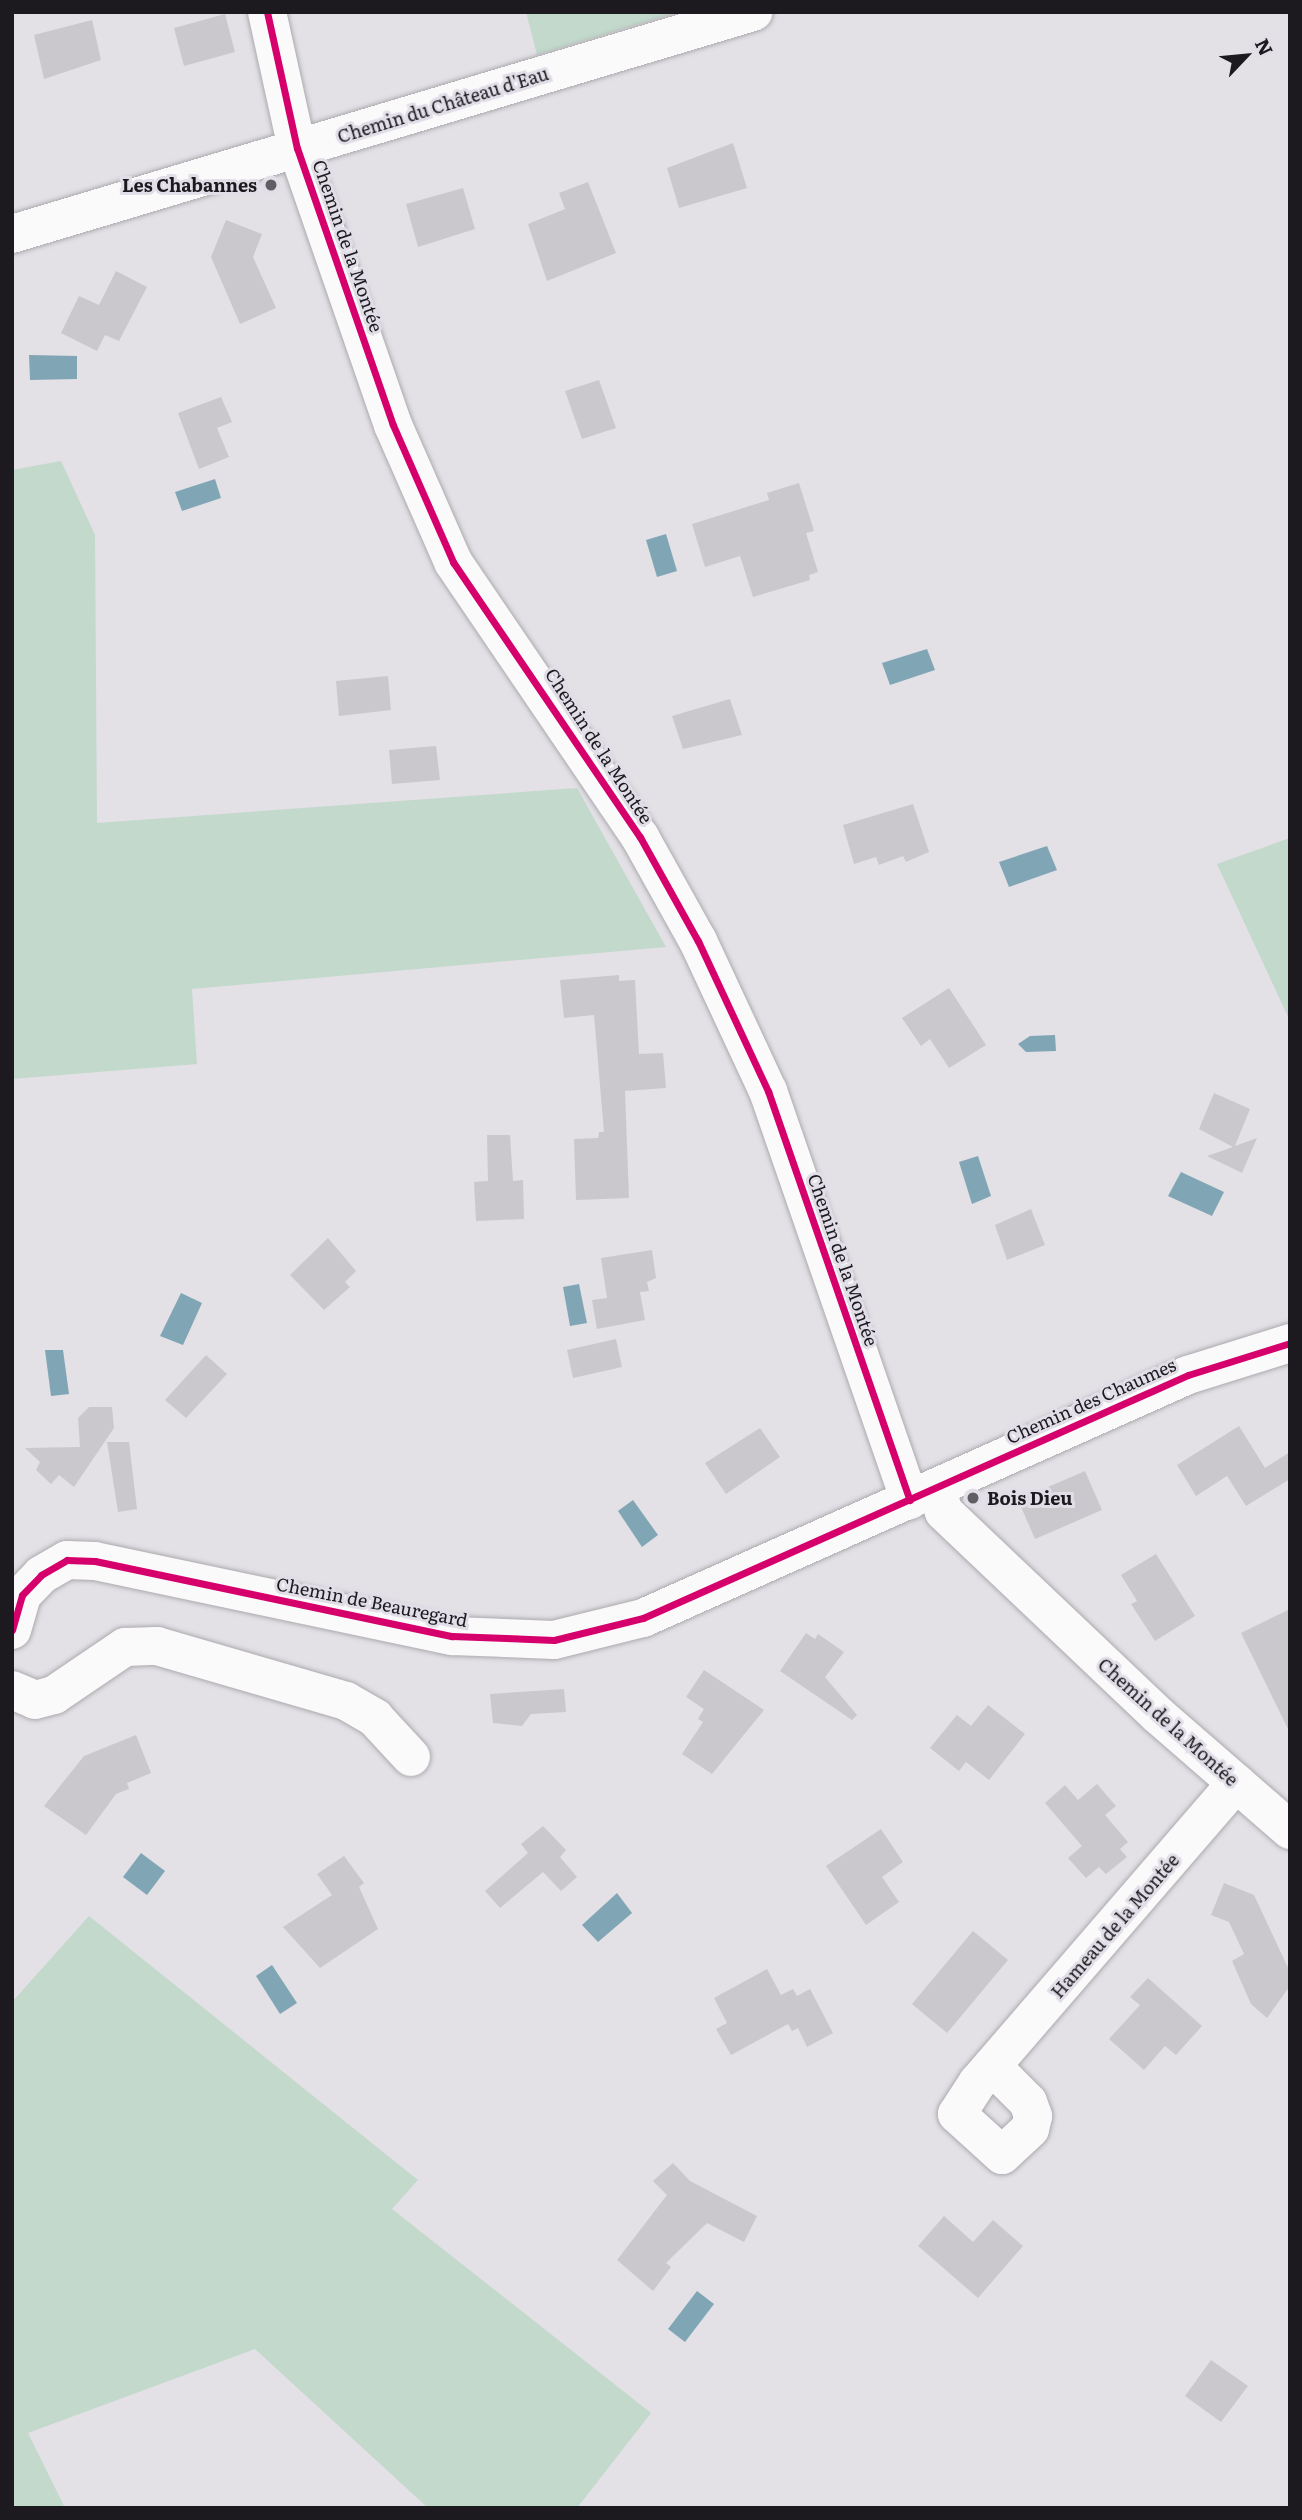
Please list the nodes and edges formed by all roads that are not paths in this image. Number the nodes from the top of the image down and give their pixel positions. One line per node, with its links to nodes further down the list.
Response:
1 (267, 12): 3 (street, Chemin de la Montée)
2 (753, 12): 3 (street, Chemin du Château d'Eau)
3 (297, 148): 4 (street, Chemin du Château d'Eau); 6 (street, Chemin de la Montée)
4 (12, 234)
5 (1290, 1343): 6 (street, Chemin des Chaumes)
6 (923, 1494): 7 (street, Chemin de Beauregard); 10 (street, Chemin de la Montée)
7 (12, 1630)
8 (12, 1690): 9 (street)
9 (411, 1757)
10 (1236, 1783): 11 (street, Chemin de la Montée); 12 (street, Hameau de la Montée)
11 (1290, 1830)
12 (992, 2066)

